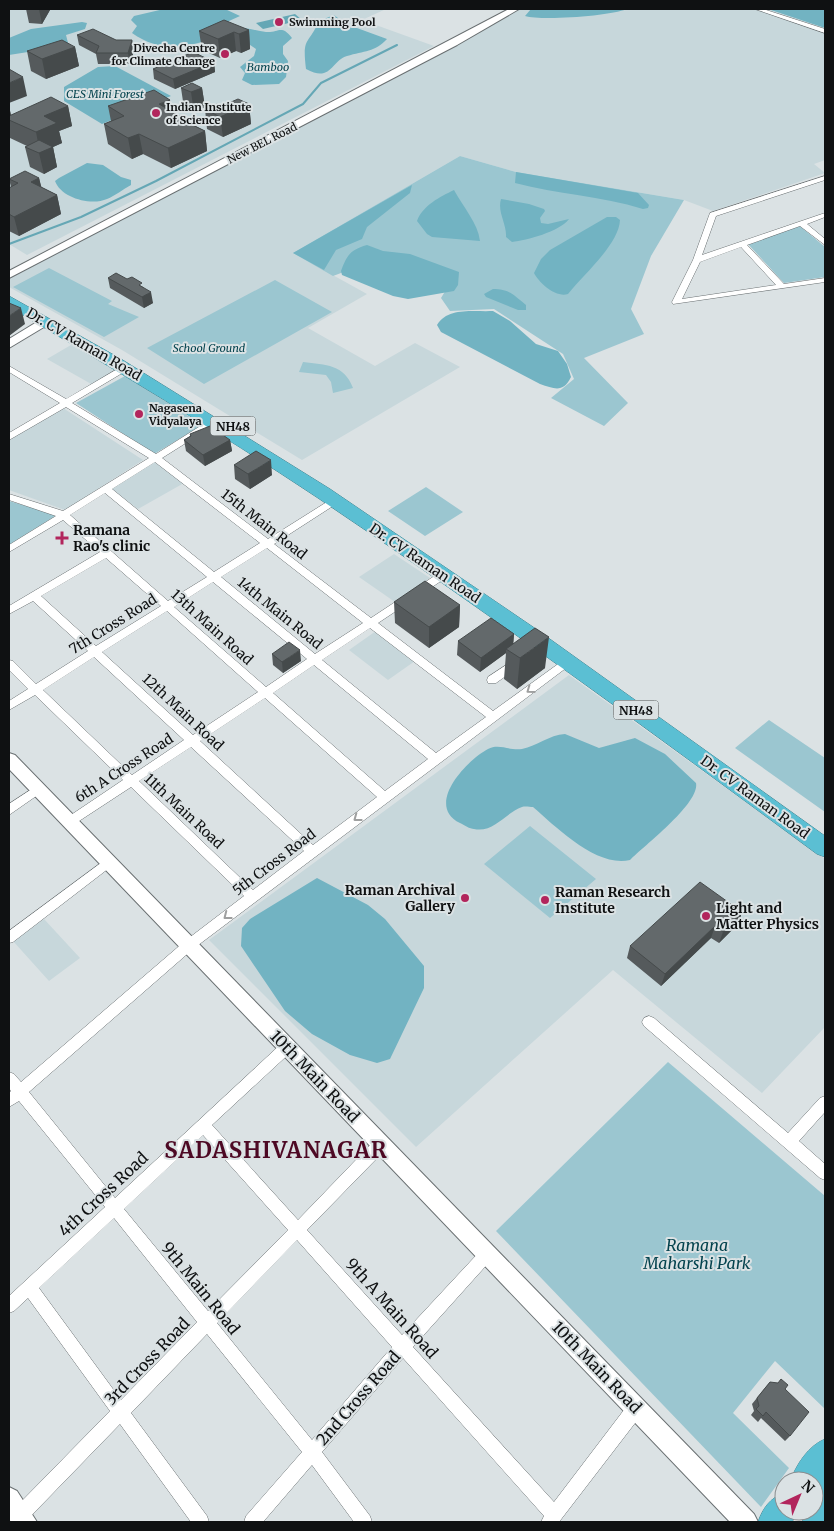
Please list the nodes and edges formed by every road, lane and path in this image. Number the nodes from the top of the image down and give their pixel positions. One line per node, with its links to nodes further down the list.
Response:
1 (510, 9): 13 (main road, New BEL Road)
2 (515, 9): 14 (main road, New BEL Road)
3 (758, 9): 4 (street)
4 (825, 31)
5 (825, 178): 12 (street)
6 (825, 215): 7 (street)
7 (801, 223): 9 (street); 11 (street)
8 (825, 231): 9 (street)
9 (813, 233): 10 (street)
10 (825, 243)
11 (742, 244): 12 (street); 16 (street)
12 (697, 260): 16 (street)
13 (9, 268)
14 (9, 275)
15 (825, 280): 16 (street)
16 (782, 286)
17 (9, 293): 58 (highway, Dr. CV Raman Road / NH48)
18 (9, 301): 19 (highway, Dr. CV Raman Road / NH48)
19 (42, 323): 20 (main road); 21 (highway, Dr. CV Raman Road / NH48)
20 (9, 344)
21 (126, 367): 23 (street); 24 (highway, Dr. CV Raman Road / NH48)
22 (9, 368): 23 (street, 15th Main Road)
23 (67, 401): 25 (street); 26 (street, 15th Main Road)
24 (213, 422): 26 (street); 29 (highway, Dr. CV Raman Road / NH48)
25 (9, 437)
26 (156, 458): 27 (street); 31 (street, 15th Main Road)
27 (106, 489): 30 (street); 35 (street, 14th Main Road)
28 (9, 497): 30 (street, 13th Main Road)
29 (333, 502): 31 (street, 7th Cross Road); 34 (highway, Dr. CV Raman Road / NH48)
30 (64, 515): 32 (street); 33 (street, 13th Main Road)
31 (267, 543): 35 (street, 7th Cross Road); 39 (street, 15th Main Road)
32 (9, 549)
33 (107, 553): 36 (street); 37 (street, 13th Main Road)
34 (443, 575): 39 (street, 6th A Cross Road); 40 (highway, Dr. CV Raman Road / NH48)
35 (214, 577): 37 (street, 7th Cross Road); 42 (street, 14th Main Road)
36 (34, 595): 38 (street); 41 (street, 12th Main Road)
37 (168, 606): 41 (street, 7th Cross Road); 47 (street, 13th Main Road)
38 (9, 610)
39 (372, 624): 42 (street, 6th A Cross Road); 49 (street, 15th Main Road)
40 (543, 643): 43 (highway, Dr. CV Raman Road / NH48); 45 (street)
41 (95, 651): 46 (street, 7th Cross Road); 50 (street, 12th Main Road)
42 (316, 660): 47 (street, 6th A Cross Road); 52 (street, 14th Main Road)
43 (570, 662): 49 (street, 5th Cross Road, one-way to 49); 59 (highway, Dr. CV Raman Road / NH48)
44 (9, 664): 46 (street, 11th Main Road)
45 (492, 680)
46 (35, 689): 48 (street, 7th Cross Road); 53 (street, 11th Main Road)
47 (266, 693): 50 (street, 6th A Cross Road); 55 (street, 13th Main Road)
48 (9, 706)
49 (493, 717): 52 (street, 5th Cross Road)
50 (193, 741): 53 (street, 6th A Cross Road); 60 (street, 12th Main Road)
51 (9, 759): 54 (main road, 10th Main Road)
52 (436, 759): 55 (street, 5th Cross Road)
53 (131, 781): 57 (street, 6th A Cross Road); 62 (street, 11th Main Road)
54 (38, 790): 56 (street); 57 (main road, 10th Main Road)
55 (385, 798): 60 (street, 5th Cross Road, one-way to 60)
56 (9, 810)
57 (69, 822): 61 (main road, 10th Main Road)
58 (825, 833)
59 (825, 848)
60 (313, 852): 62 (street, 5th Cross Road)
61 (109, 862): 63 (street); 64 (main road, 10th Main Road)
62 (252, 896): 64 (street, 5th Cross Road, one-way to 64)
63 (9, 938)
64 (189, 945): 66 (main road, 10th Main Road); 68 (street, 5th Cross Road)
65 (648, 1022): 71 (street)
66 (287, 1047): 70 (street, 4th Cross Road); 72 (main road, 10th Main Road)
67 (9, 1078): 68 (street, 9th Main Road)
68 (14, 1096): 74 (street, 9th Main Road)
69 (825, 1102): 71 (street)
70 (203, 1125): 74 (street, 4th Cross Road); 75 (street, 9th A Main Road)
71 (789, 1142): 73 (street)
72 (381, 1144): 75 (street, 3rd Cross Road); 76 (main road, 10th Main Road)
73 (825, 1173)
74 (114, 1208): 77 (street, 4th Cross Road); 79 (street, 9th Main Road)
75 (298, 1230): 79 (street, 3rd Cross Road); 80 (street, 9th A Main Road)
76 (487, 1254): 80 (street, 2nd Cross Road); 81 (main road, 10th Main Road)
77 (28, 1287): 78 (street, 4th Cross Road); 82 (street)
78 (9, 1306)
79 (207, 1323): 82 (street, 3rd Cross Road); 83 (street, 9th Main Road)
80 (403, 1346): 83 (street, 2nd Cross Road); 87 (street, 9th A Main Road)
81 (636, 1408): 87 (street); 91 (main road, 10th Main Road)
82 (121, 1412): 86 (street, 3rd Cross Road); 88 (street)
83 (312, 1452): 89 (street, 2nd Cross Road); 90 (street, 9th Main Road)
84 (825, 1454): 85 (highway)
85 (812, 1471)
86 (18, 1512)
87 (551, 1519)
88 (201, 1522)
89 (252, 1522)
90 (364, 1522)
91 (746, 1522)

